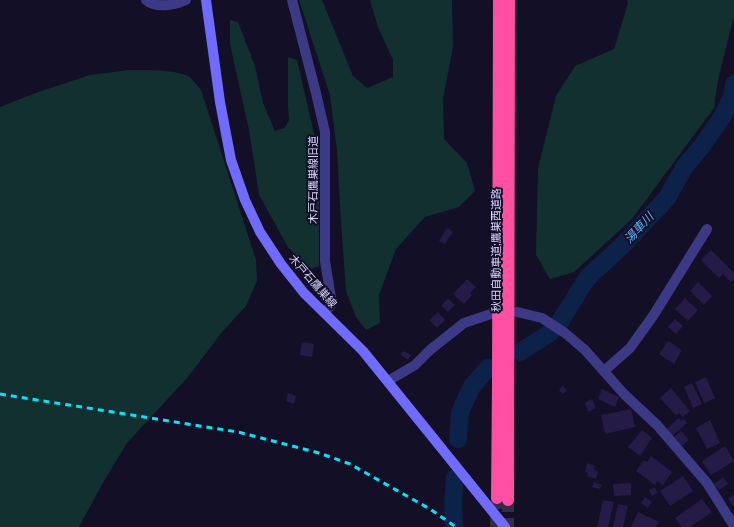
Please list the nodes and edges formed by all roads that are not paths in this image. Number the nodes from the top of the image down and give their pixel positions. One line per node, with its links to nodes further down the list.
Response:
1 (146, 0): 2 (street)
2 (186, 0)
3 (206, 0): 9 (main road, 木戸石鷹巣線)
4 (292, 0): 9 (street, 木戸石鷹巣線旧道)
5 (499, 0): 6 (highway, 秋田自動車道;鷹巣西道路)
6 (509, 0)
7 (707, 229): 11 (street)
8 (517, 312): 11 (street)
9 (324, 313): 12 (main road, 木戸石鷹巣線)
10 (491, 314): 12 (street)
11 (604, 372): 13 (street)
12 (388, 381): 14 (main road, 木戸石鷹巣線)
13 (734, 526)
14 (505, 527)

